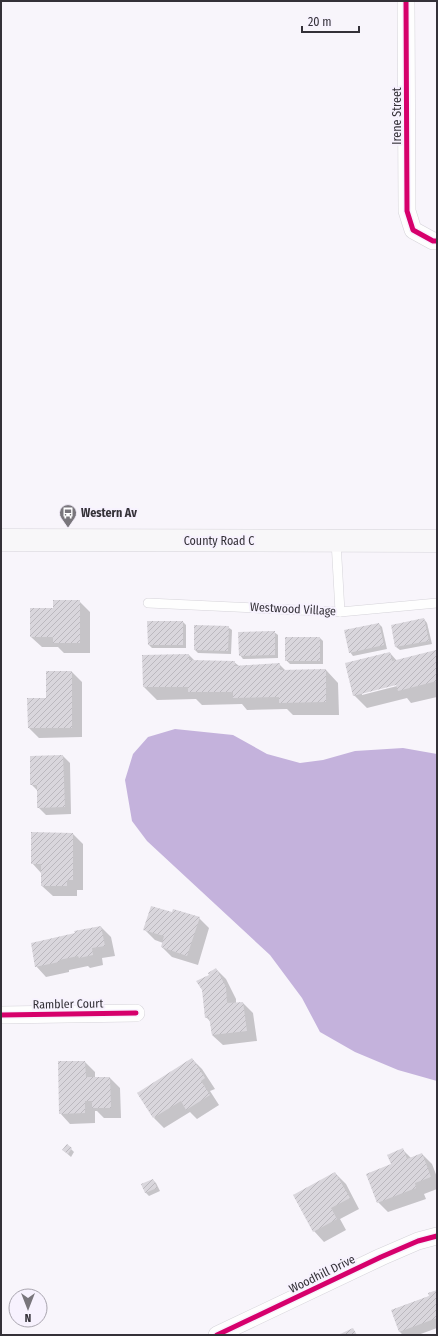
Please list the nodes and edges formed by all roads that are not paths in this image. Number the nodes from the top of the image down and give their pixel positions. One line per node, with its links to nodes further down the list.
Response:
1 (406, 1): 2 (street, Irene Street)
2 (437, 241)
3 (1, 540): 5 (main road, County Road C)
4 (437, 540): 5 (main road, County Road C)
5 (336, 541): 8 (lane)
6 (148, 603): 8 (lane, Westwood Village)
7 (437, 603): 8 (lane, Westwood Village)
8 (340, 612)
9 (136, 1013): 10 (street, Rambler Court)
10 (1, 1015)
11 (437, 1236): 12 (street, Woodhill Drive)
12 (217, 1335)

